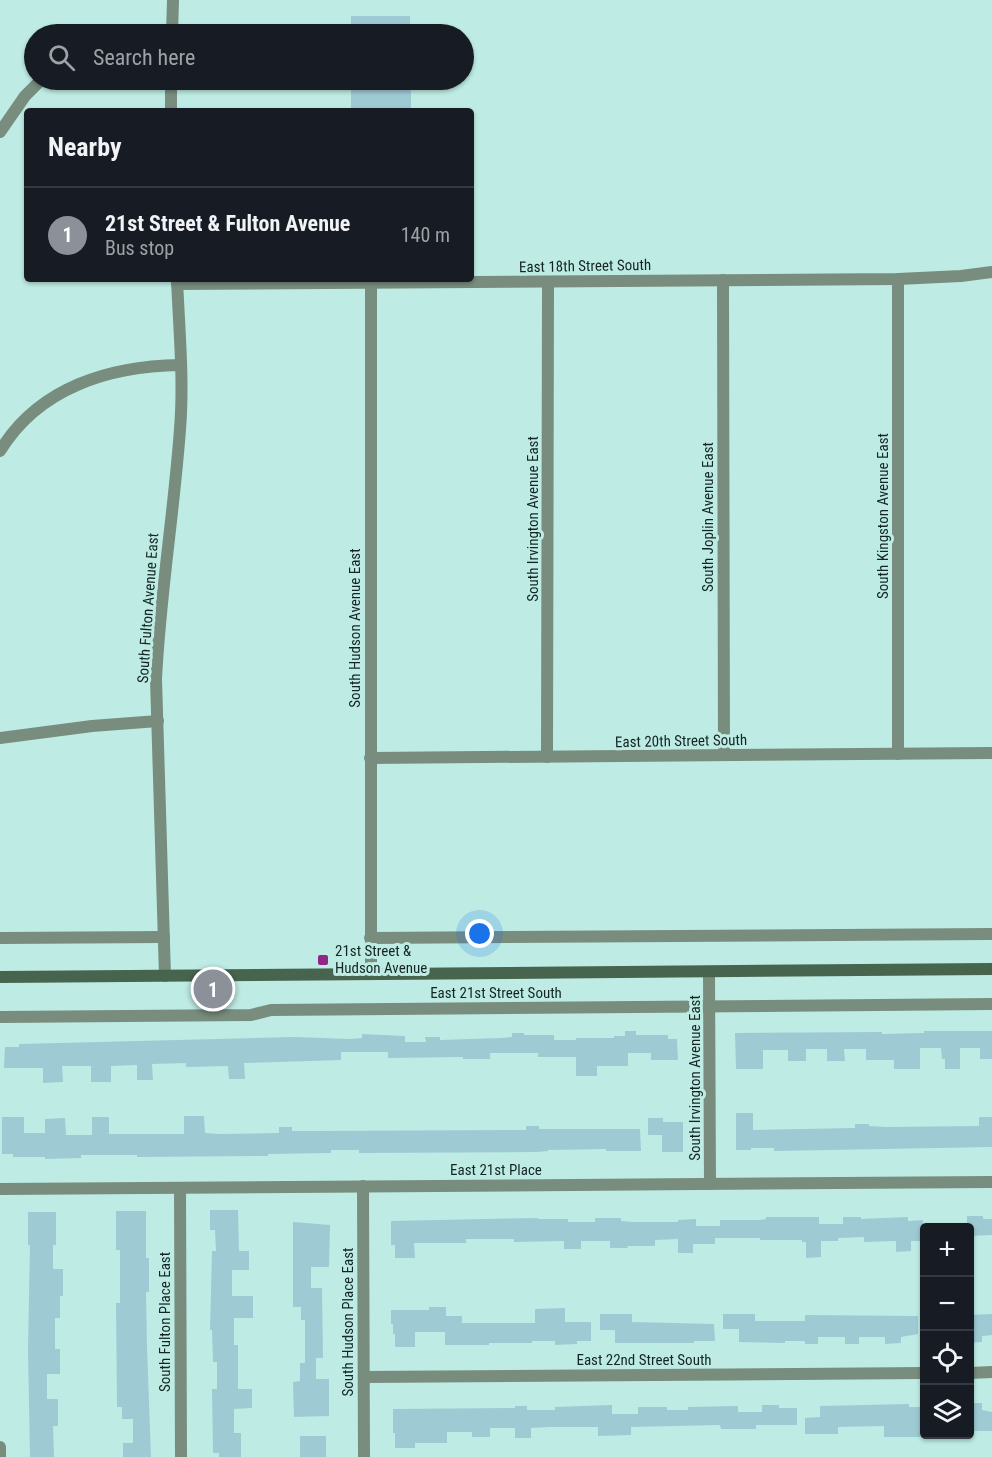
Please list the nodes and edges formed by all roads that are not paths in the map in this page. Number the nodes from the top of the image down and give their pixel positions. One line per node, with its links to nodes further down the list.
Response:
1 (173, 0): 2 (street)
2 (172, 24)
3 (31, 90): 6 (street)
4 (171, 90): 5 (street)
5 (171, 108)
6 (0, 132)
7 (992, 272): 8 (street, East 18th Street South)
8 (898, 279): 9 (street, East 18th Street South); 18 (street, South Kingston Avenue East)
9 (723, 280): 12 (street, East 18th Street South); 19 (street, South Joplin Avenue East)
10 (177, 282): 11 (street, East 18th Street South); 13 (street, South Fulton Avenue East)
11 (371, 282): 12 (street, East 18th Street South); 21 (street, South Hudson Avenue East)
12 (548, 282): 20 (street, South Irvington Avenue East)
13 (180, 365): 14 (street); 15 (street, South Fulton Avenue East)
14 (0, 451)
15 (158, 721): 16 (street); 23 (street, South Fulton Avenue East)
16 (0, 738)
17 (992, 753): 18 (street, East 20th Street South)
18 (898, 754): 19 (street, East 20th Street South)
19 (724, 755): 20 (street, East 20th Street South)
20 (547, 757): 21 (street, East 20th Street South)
21 (370, 758): 25 (street, South Hudson Avenue East)
22 (992, 934): 25 (street)
23 (164, 937): 24 (street); 29 (street, South Fulton Avenue East)
24 (0, 938)
25 (370, 938): 28 (street, South Hudson Avenue East)
26 (992, 969): 27 (main road, East 21st Street South)
27 (709, 972): 28 (main road, East 21st Street South); 32 (street, South Irvington Avenue East)
28 (371, 974): 29 (main road, East 21st Street South)
29 (165, 976): 30 (main road, East 21st Street South)
30 (0, 977)
31 (992, 1004): 32 (street, East 21st Street South)
32 (709, 1006): 33 (street, East 21st Street South); 35 (street, South Irvington Avenue East)
33 (0, 1017)
34 (992, 1182): 35 (street, East 21st Place)
35 (711, 1184): 36 (street, East 21st Place)
36 (363, 1186): 37 (street, East 21st Place); 42 (street, South Hudson Place East)
37 (180, 1188): 38 (street, East 21st Place); 45 (street, South Fulton Place East)
38 (0, 1189)
39 (992, 1372): 41 (street)
40 (920, 1373): 42 (street, East 22nd Street South)
41 (974, 1373)
42 (363, 1377): 46 (street, South Hudson Place East)
43 (0, 1447): 44 (street)
44 (0, 1457)
45 (181, 1457)
46 (364, 1457)

